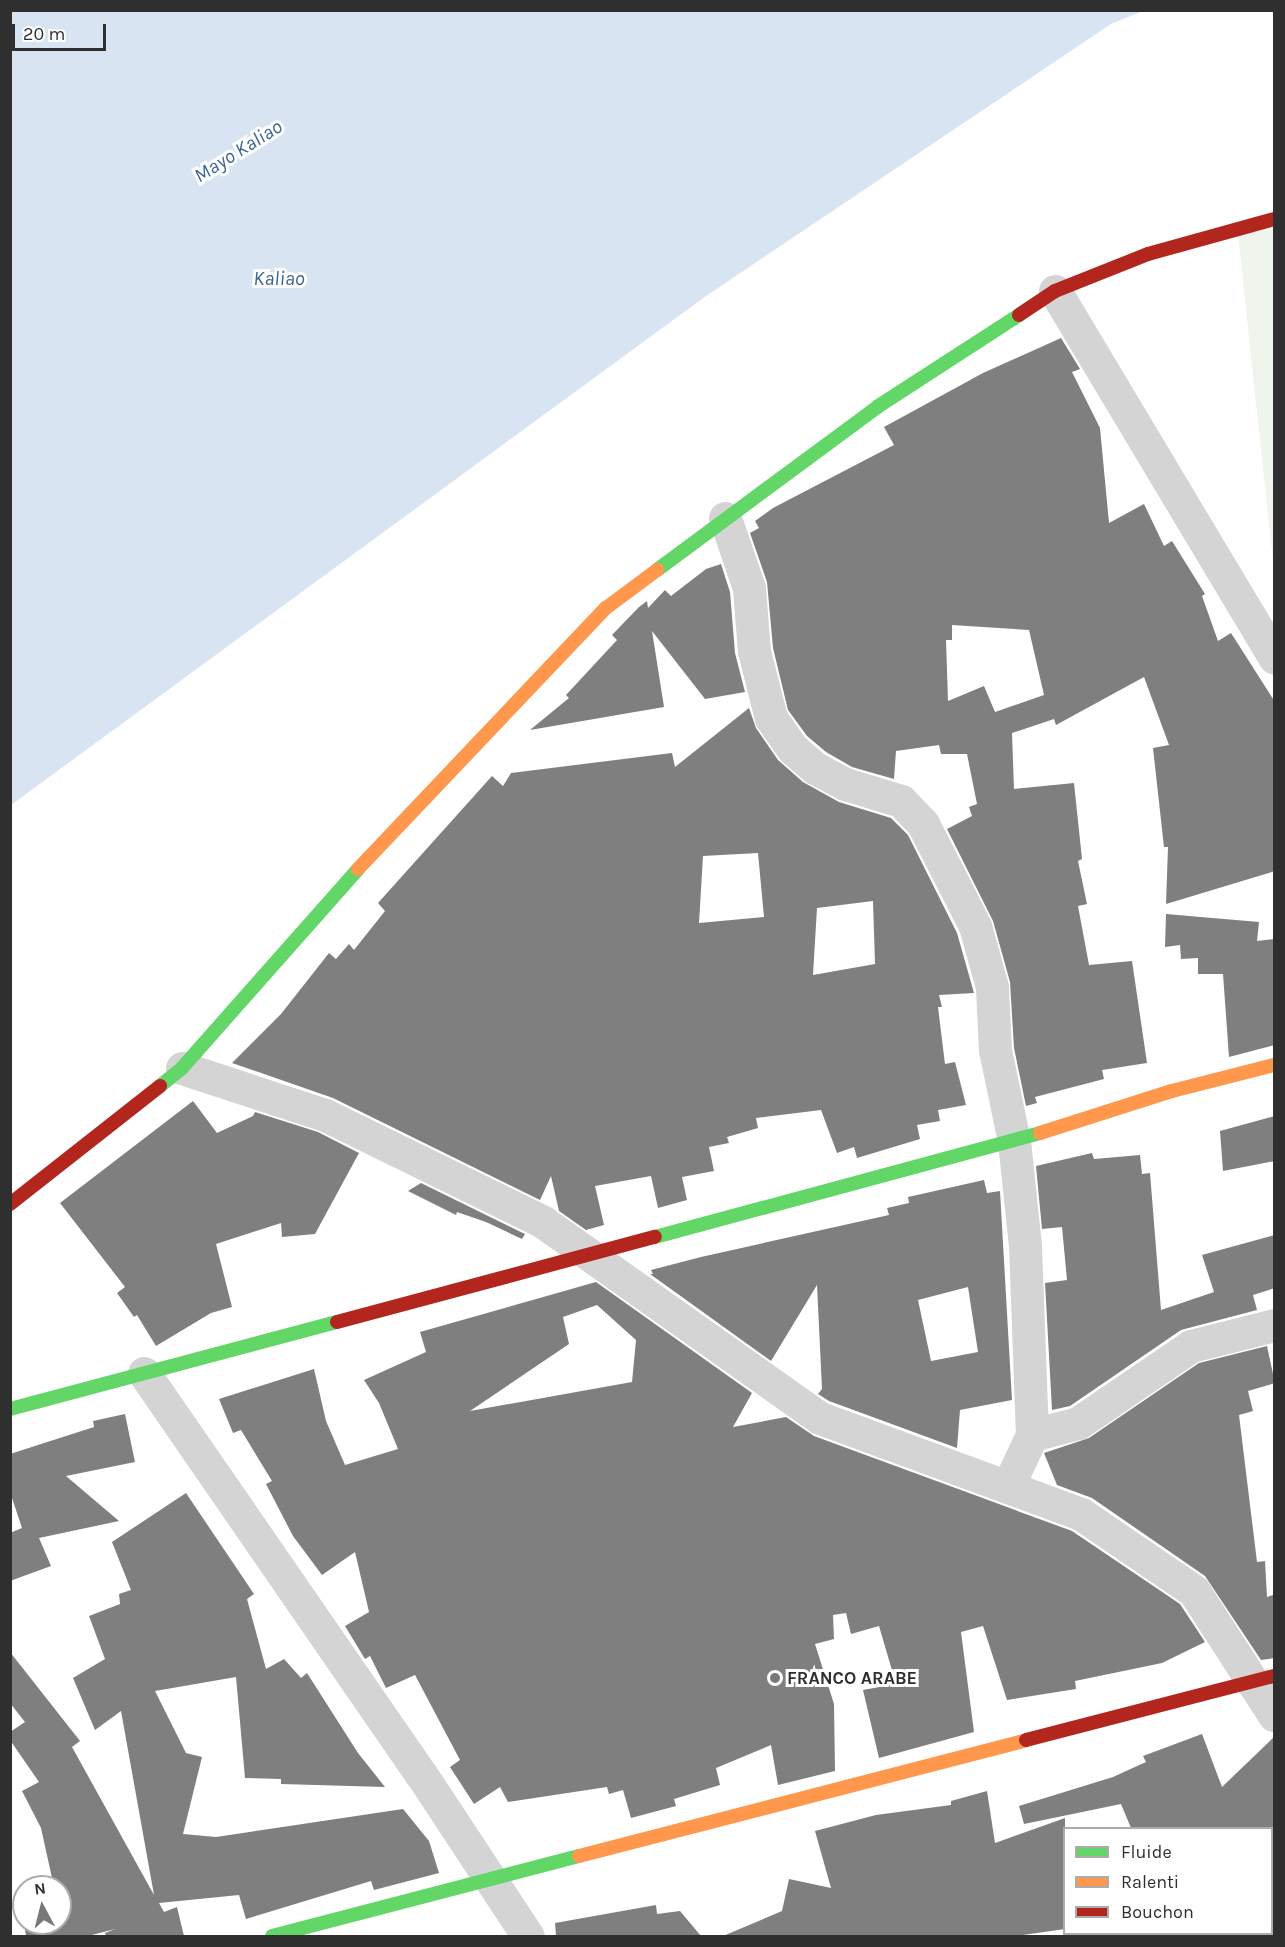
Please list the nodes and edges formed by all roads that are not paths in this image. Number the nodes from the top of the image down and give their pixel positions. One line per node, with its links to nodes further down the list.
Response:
1 (1275, 219): 2 (street)
2 (1055, 291): 3 (street); 4 (street)
3 (725, 518): 6 (street); 7 (street)
4 (1275, 657)
5 (1275, 1065): 7 (street)
6 (182, 1068): 8 (street); 9 (street)
7 (1014, 1141): 9 (street); 13 (street)
8 (10, 1203)
9 (585, 1253): 11 (street); 14 (street)
10 (1275, 1325): 13 (street)
11 (144, 1373): 12 (street); 17 (street)
12 (10, 1409)
13 (1032, 1435): 14 (street)
14 (1008, 1486): 15 (street)
15 (1263, 1679): 16 (street); 17 (street)
16 (1275, 1715)
17 (487, 1879): 18 (street); 19 (street)
18 (272, 1936)
19 (528, 1936)

